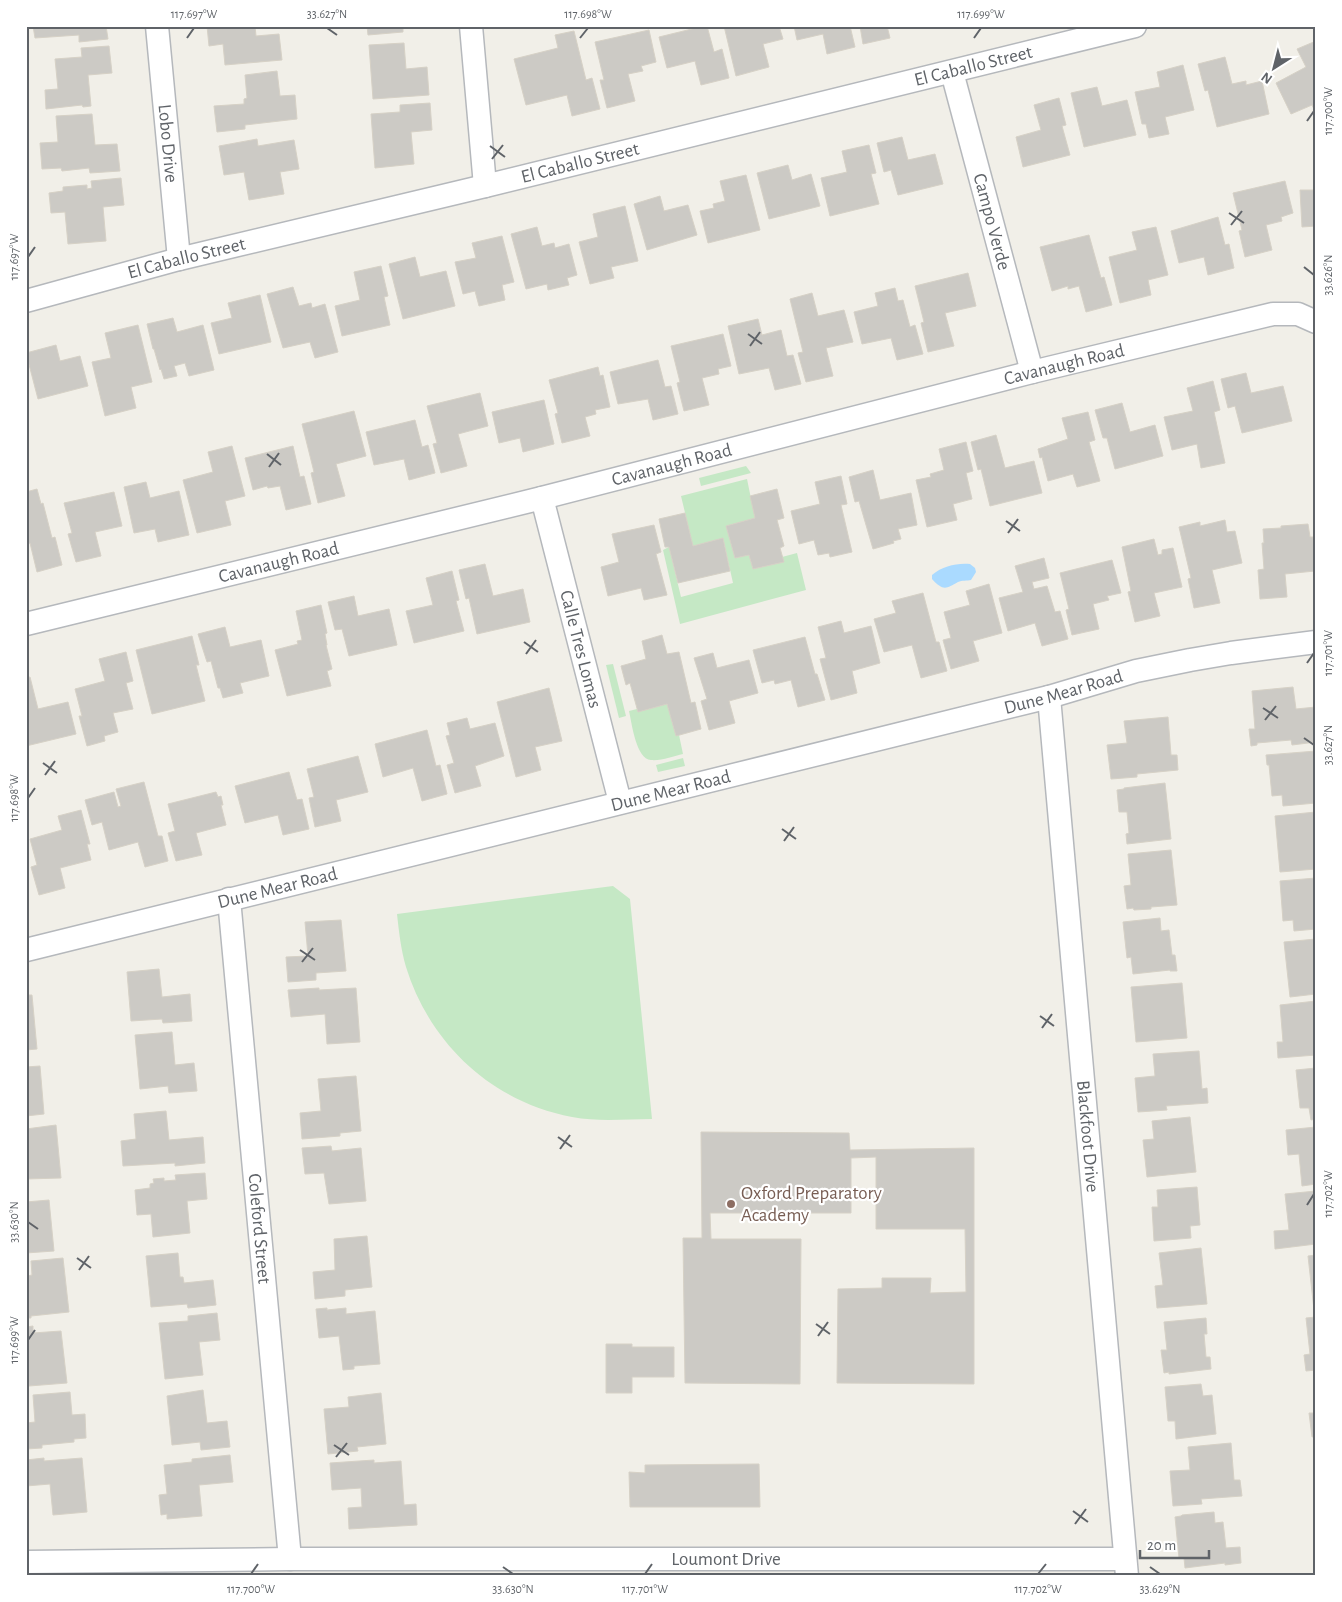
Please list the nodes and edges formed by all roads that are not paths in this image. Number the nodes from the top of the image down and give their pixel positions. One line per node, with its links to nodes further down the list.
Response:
1 (157, 26): 6 (street, Lobo Drive)
2 (472, 26): 5 (street)
3 (1135, 26): 4 (street, El Caballo Street)
4 (952, 72): 5 (street, El Caballo Street); 9 (street, Campo Verde)
5 (485, 186): 6 (street, El Caballo Street)
6 (179, 259): 7 (street, El Caballo Street)
7 (26, 301)
8 (1316, 322): 9 (street, Cavanaugh Road)
9 (1032, 372): 10 (street, Cavanaugh Road)
10 (542, 498): 11 (street, Cavanaugh Road); 14 (street, Calle Tres Lomas)
11 (26, 624)
12 (1316, 642): 13 (street, Dune Mear Road)
13 (1049, 697): 14 (street, Dune Mear Road); 19 (street, Blackfoot Drive)
14 (620, 802): 15 (street, Dune Mear Road)
15 (229, 899): 16 (street, Dune Mear Road); 17 (street, Coleford Street)
16 (26, 950)
17 (290, 1559): 18 (street, Loumont Drive); 19 (street, Loumont Drive)
18 (26, 1562)
19 (1126, 1567)

